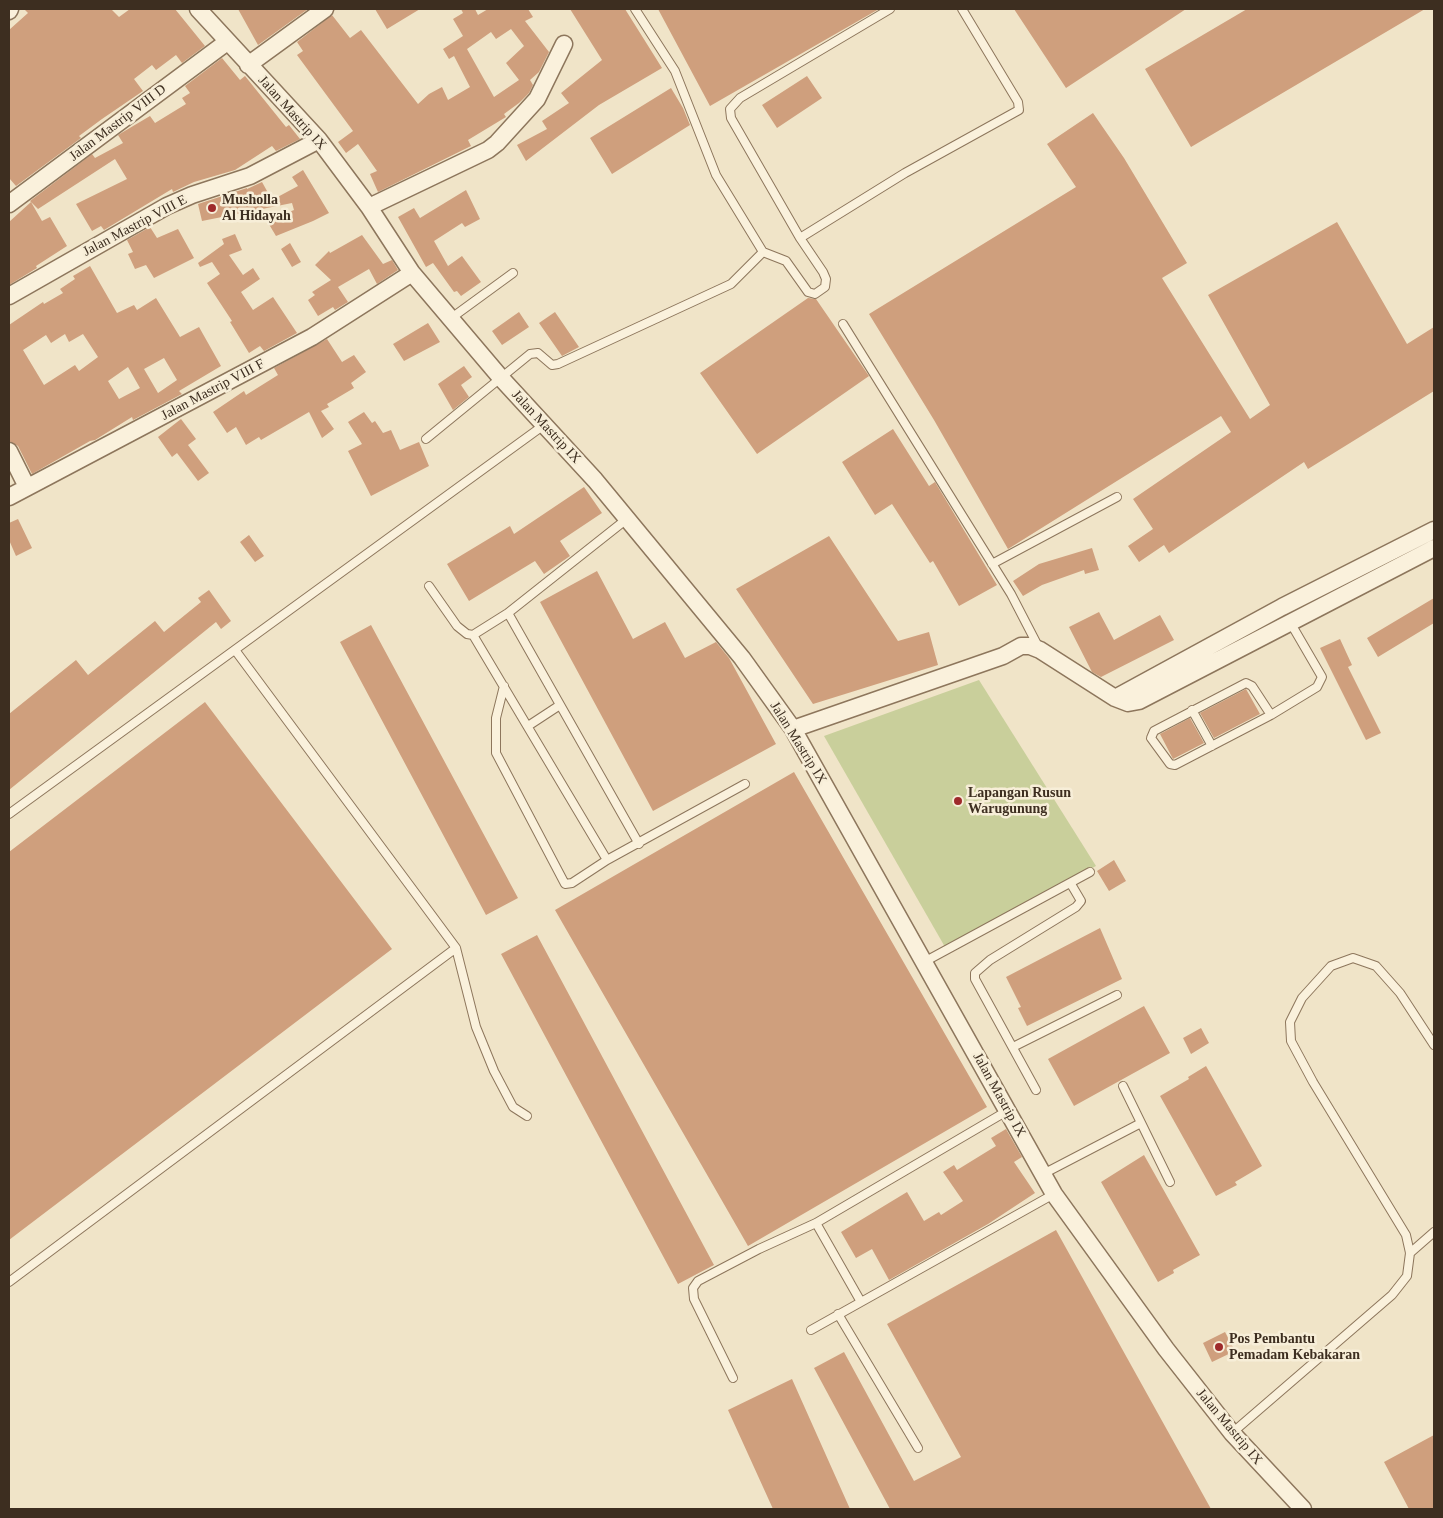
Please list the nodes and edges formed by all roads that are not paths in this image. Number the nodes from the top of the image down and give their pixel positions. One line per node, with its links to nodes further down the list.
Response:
1 (198, 9): 6 (street, Jalan Mastrip IX)
2 (325, 9): 8 (street)
3 (635, 9): 13 (lane)
4 (962, 9): 12 (lane)
5 (887, 10): 12 (lane)
6 (227, 42): 8 (street, Jalan Mastrip IX); 10 (street, Jalan Mastrip VIII D)
7 (564, 44): 11 (street)
8 (248, 65): 9 (street, Jalan Mastrip IX)
9 (318, 140): 11 (street, Jalan Mastrip IX); 16 (street, Jalan Mastrip VIII E)
10 (9, 204)
11 (369, 207): 14 (street, Jalan Mastrip IX)
12 (800, 238): 13 (lane)
13 (763, 252): 19 (lane)
14 (412, 273): 17 (street, Jalan Mastrip IX); 23 (street, Jalan Mastrip VIII F)
15 (513, 273): 17 (lane)
16 (9, 296)
17 (450, 319): 19 (street, Jalan Mastrip IX)
18 (843, 324): 29 (lane)
19 (501, 378): 20 (street, Jalan Mastrip IX); 21 (lane)
20 (544, 425): 26 (street, Jalan Mastrip IX); 35 (lane)
21 (426, 439)
22 (9, 451): 23 (street)
23 (27, 487): 24 (street, Jalan Mastrip VIII F)
24 (9, 497)
25 (1117, 497): 29 (lane)
26 (628, 518): 32 (lane); 43 (street, Jalan Mastrip IX)
27 (1434, 530): 31 (street)
28 (1434, 548): 33 (street)
29 (992, 564): 36 (lane)
30 (429, 586): 34 (lane)
31 (1282, 606): 33 (lane); 38 (street)
32 (508, 613): 34 (lane); 39 (lane)
33 (1291, 622): 38 (street); 41 (lane)
34 (473, 635): 37 (lane)
35 (235, 650): 46 (lane); 51 (lane)
36 (1040, 650): 38 (street); 43 (street)
37 (504, 686): 42 (lane); 48 (lane)
38 (1115, 698)
39 (560, 705): 42 (lane); 47 (lane)
40 (1192, 710): 41 (lane); 44 (lane); 44 (lane)
41 (1271, 715): 44 (lane)
42 (528, 726): 48 (lane)
43 (793, 729): 52 (street, Jalan Mastrip IX)
44 (1212, 746)
45 (745, 784): 47 (lane)
46 (9, 814)
47 (639, 844): 48 (lane)
48 (606, 860)
49 (1090, 872): 50 (lane)
50 (1071, 884): 52 (lane); 55 (lane)
51 (456, 948): 59 (lane); 67 (lane)
52 (924, 962): 58 (street, Jalan Mastrip IX)
53 (1118, 995): 55 (lane)
54 (1434, 1045): 66 (lane)
55 (1013, 1048): 57 (lane)
56 (1123, 1086): 60 (lane)
57 (1036, 1090)
58 (1007, 1111): 61 (street, Jalan Mastrip IX); 64 (lane)
59 (527, 1116)
60 (1141, 1123): 61 (lane); 62 (lane)
61 (1043, 1174): 63 (street, Jalan Mastrip IX)
62 (1170, 1182)
63 (1054, 1194): 68 (lane); 72 (street, Jalan Mastrip IX)
64 (816, 1224): 68 (lane); 71 (lane)
65 (1434, 1232): 66 (lane)
66 (1410, 1252): 72 (lane)
67 (9, 1282)
68 (860, 1302): 69 (lane)
69 (838, 1314): 70 (lane); 73 (lane)
70 (811, 1330)
71 (733, 1378)
72 (1232, 1433): 74 (street, Jalan Mastrip IX)
73 (918, 1448)
74 (1303, 1509)

